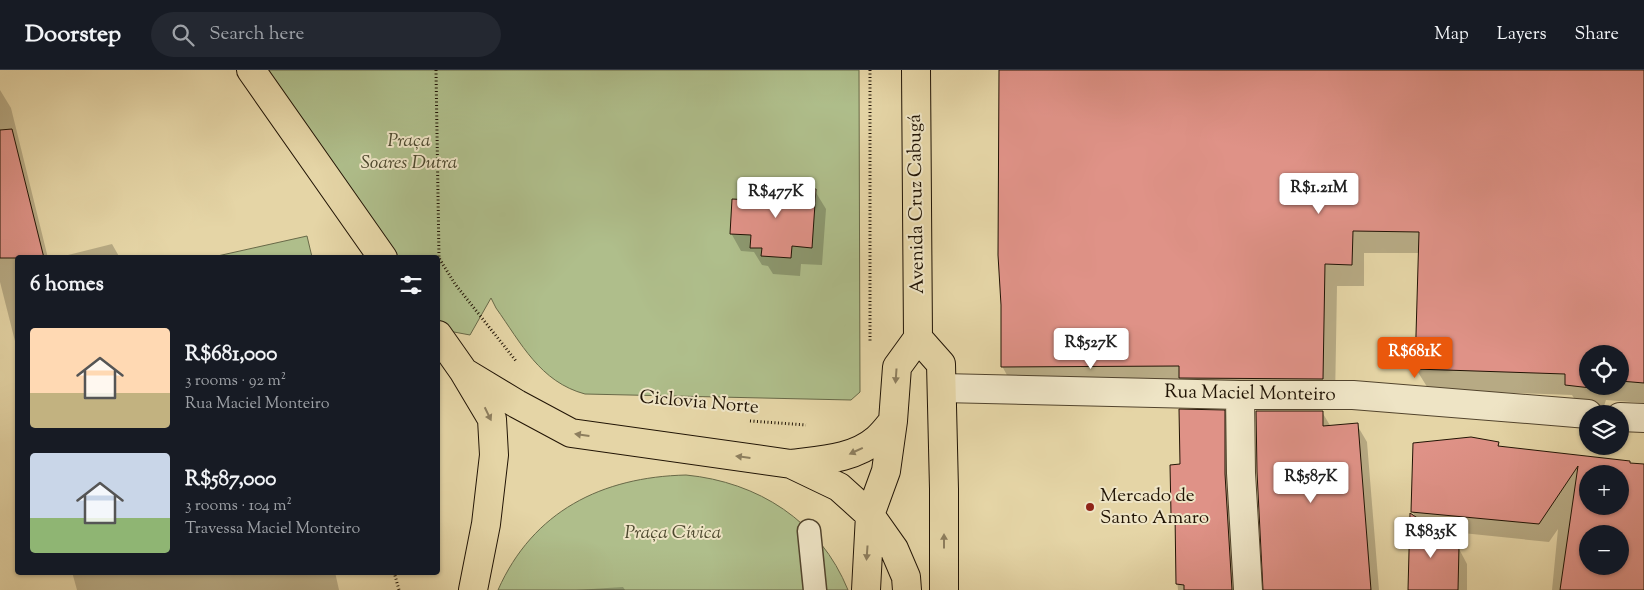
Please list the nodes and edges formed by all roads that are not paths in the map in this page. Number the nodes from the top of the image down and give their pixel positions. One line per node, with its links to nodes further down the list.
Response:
1 (251, 70): 3 (main road)
2 (916, 70): 4 (main road, Avenida Cruz Cabugá)
3 (381, 255)
4 (918, 338): 7 (main road); 12 (main road, one-way to 12)
5 (440, 339): 6 (main road)
6 (464, 372): 13 (main road, one-way to 6); 16 (main road, one-way to 16)
7 (942, 388): 8 (street, Rua Maciel Monteiro); 20 (main road, one-way to 7)
8 (1240, 395): 9 (street, Rua Maciel Monteiro); 21 (street)
9 (1579, 413)
10 (1629, 417): 11 (street)
11 (1644, 418)
12 (893, 421): 13 (main road, one-way to 13); 14 (main road)
13 (791, 464): 14 (main road)
14 (870, 515): 18 (main road, one-way to 18); 19 (main road)
15 (809, 530): 17 (street)
16 (473, 590)
17 (816, 590)
18 (866, 590)
19 (907, 590)
20 (944, 590)
21 (1248, 590)

